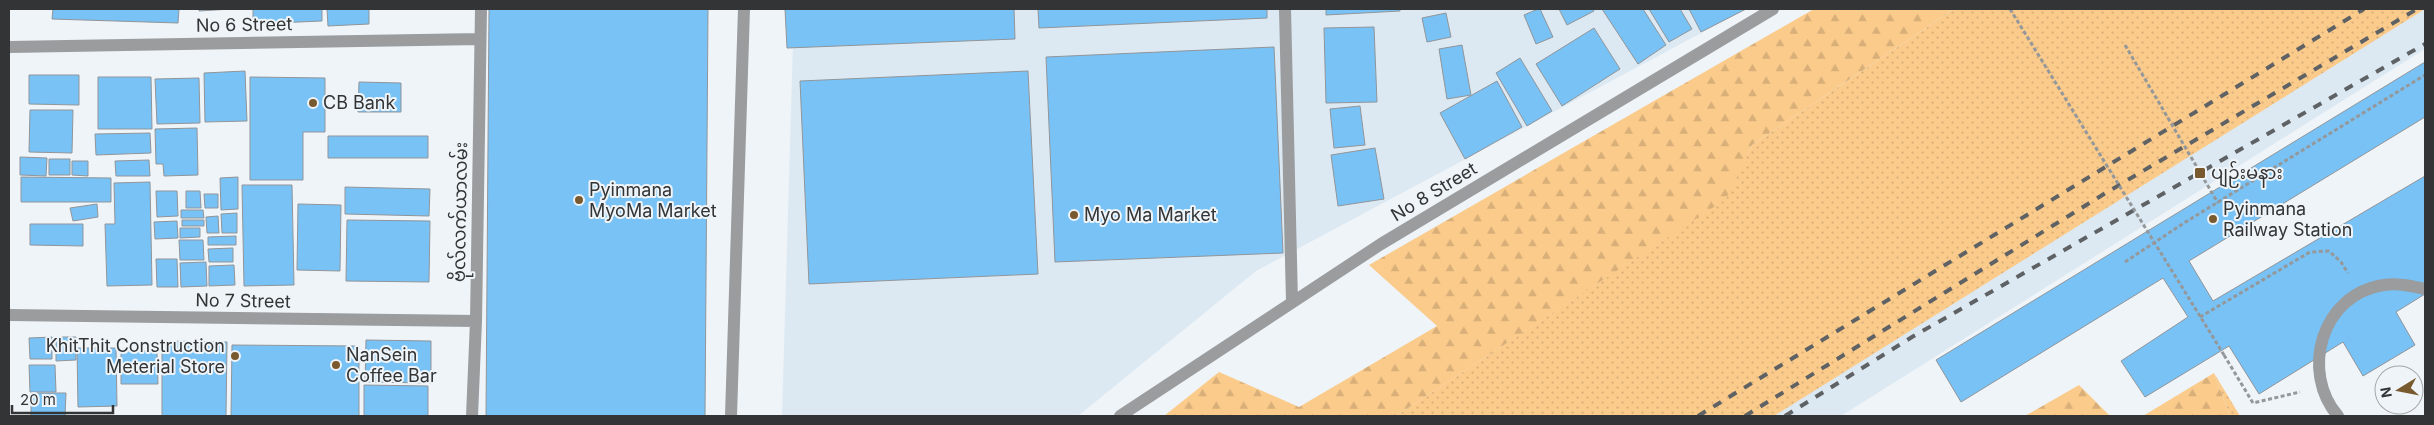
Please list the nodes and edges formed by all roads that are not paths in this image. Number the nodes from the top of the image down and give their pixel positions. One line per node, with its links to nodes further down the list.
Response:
1 (480, 9): 5 (street, ဗိုလ်လက်ယာလမ်း)
2 (744, 9): 12 (street)
3 (1285, 9): 8 (street)
4 (1773, 9): 8 (street, No 8 Street)
5 (480, 39): 6 (street, No 6 Street); 10 (street, ဗိုလ်လက်ယာလမ်း)
6 (9, 47)
7 (2425, 289): 14 (street)
8 (1292, 302): 13 (street, No 8 Street)
9 (9, 315): 10 (street, No 7 Street)
10 (476, 322): 11 (street, ဗိုလ်လက်ယာလမ်း)
11 (472, 416)
12 (731, 416)
13 (1120, 416)
14 (2338, 416)

